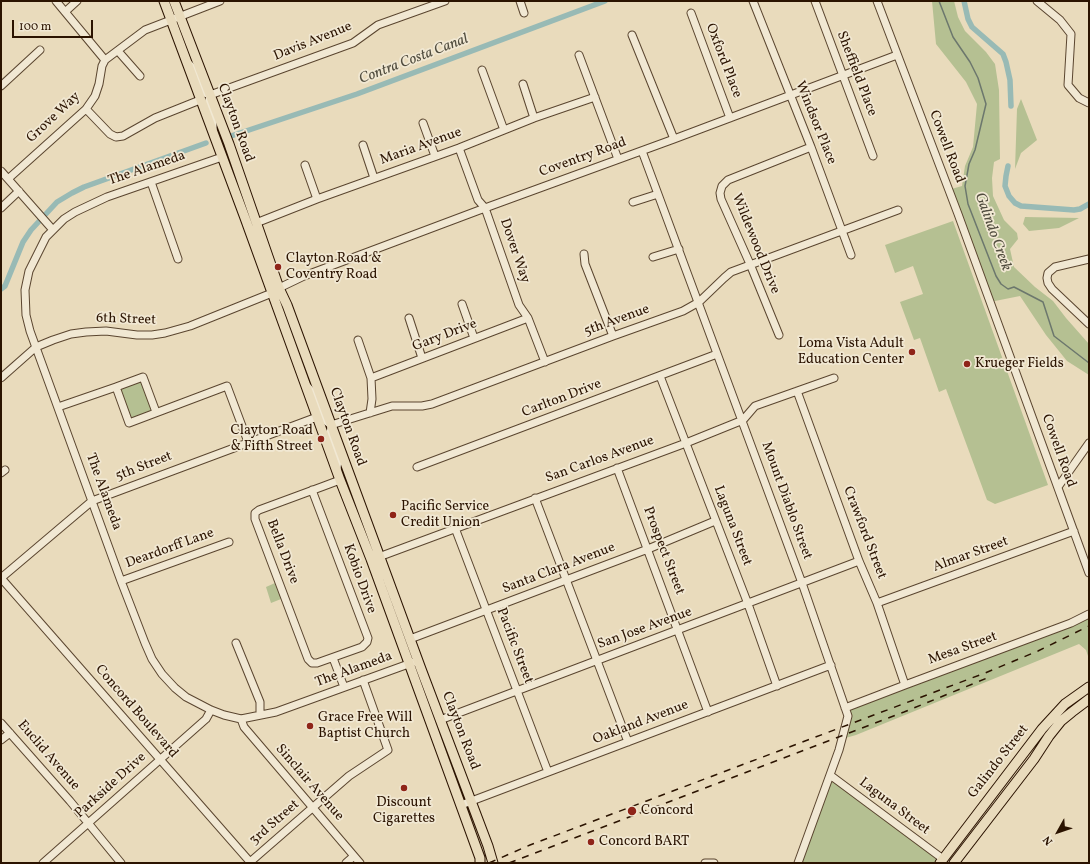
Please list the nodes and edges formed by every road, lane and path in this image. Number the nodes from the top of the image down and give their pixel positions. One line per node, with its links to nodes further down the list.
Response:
1 (56, 1): 12 (street)
2 (78, 1): 12 (street)
3 (164, 1): 16 (main road, Clayton Road)
4 (174, 1): 15 (main road, Clayton Road)
5 (220, 1): 15 (street)
6 (445, 1): 29 (street, Davis Avenue)
7 (520, 1): 13 (street)
8 (753, 1): 30 (street, Windsor Place)
9 (815, 1): 26 (street, Sheffield Place)
10 (877, 1): 21 (street, Cowell Road)
11 (1037, 1): 33 (street)
12 (65, 12): 22 (street)
13 (524, 13)
14 (691, 13): 36 (street, Oxford Place)
15 (180, 16): 16 (street); 29 (main road, Clayton Road)
16 (171, 21): 19 (street); 23 (main road, Clayton Road)
17 (632, 35): 40 (street)
18 (40, 50): 28 (street)
19 (118, 51): 22 (street); 25 (street)
20 (579, 55): 31 (street)
21 (897, 55): 26 (street, Coventry Road); 105 (street, Cowell Road)
22 (105, 60): 34 (street, Grove Way)
23 (186, 61): 29 (street); 32 (main road, Clayton Road)
24 (482, 70): 38 (street)
25 (140, 76)
26 (843, 76): 30 (street, Coventry Road); 46 (street, Sheffield Place)
27 (523, 84): 35 (street)
28 (1, 86)
29 (210, 95): 39 (street); 61 (main road, Clayton Road)
30 (790, 96): 36 (street, Coventry Road); 42 (street, Windsor Place)
31 (595, 97): 35 (street, Maria Avenue); 48 (street)
32 (200, 100): 34 (street); 39 (main road, Clayton Road)
33 (1089, 103)
34 (86, 109): 51 (street, Grove Way)
35 (534, 118): 38 (street, Maria Avenue)
36 (730, 118): 40 (street, Coventry Road)
37 (424, 123): 45 (street)
38 (504, 130): 43 (street, Maria Avenue)
39 (213, 132): 47 (main road, Clayton Road)
40 (674, 139): 44 (street, Coventry Road)
41 (363, 145): 52 (street)
42 (811, 147): 63 (street, Windsor Place); 70 (street, Wildewood Drive)
43 (459, 148): 45 (street, Maria Avenue); 59 (street, Dover Way)
44 (642, 151): 48 (street, Coventry Road); 55 (street, Mount Diablo Street)
45 (435, 156): 52 (street, Maria Avenue)
46 (873, 156)
47 (222, 157): 53 (street, The Alameda); 71 (main road, Clayton Road)
48 (618, 159): 59 (street, Coventry Road)
49 (305, 165): 56 (street)
50 (1, 171): 51 (street)
51 (8, 178): 54 (street)
52 (374, 178): 56 (street, Maria Avenue)
53 (151, 182): 62 (street, The Alameda); 68 (street)
54 (19, 191): 58 (street); 62 (street)
55 (658, 194): 57 (street); 64 (street, Mount Diablo Street)
56 (317, 199): 61 (street, Maria Avenue)
57 (633, 202)
58 (1, 208)
59 (485, 208): 71 (street, Coventry Road); 75 (street, Dover Way)
60 (898, 210): 63 (street, 5th Avenue)
61 (256, 223): 71 (main road, Clayton Road)
62 (53, 230): 81 (street, The Alameda)
63 (843, 230): 66 (street, Windsor Place); 70 (street, 5th Avenue)
64 (679, 249): 67 (street); 72 (street, Mount Diablo Street)
65 (584, 254): 78 (street)
66 (851, 254)
67 (653, 257)
68 (178, 258)
69 (1089, 259): 76 (street)
70 (750, 264): 72 (street, 5th Avenue); 77 (street, Wildewood Drive)
71 (276, 291): 81 (street, 6th Street); 89 (main road, Clayton Road); 97 (main road, Clayton Road)
72 (699, 302): 78 (street, 5th Avenue); 82 (street, Mount Diablo Street)
73 (462, 304): 79 (street)
74 (409, 318): 83 (street)
75 (528, 318): 79 (street, Gary Drive); 84 (street, Dover Way)
76 (1089, 324)
77 (778, 335)
78 (613, 336): 84 (street, 5th Avenue)
79 (474, 338): 83 (street, Gary Drive)
80 (358, 340): 87 (street)
81 (36, 347): 86 (street, 6th Street); 92 (street, The Alameda)
82 (717, 354): 85 (street, Carlton Drive); 96 (street, Mount Diablo Street)
83 (422, 358): 87 (street, Gary Drive)
84 (545, 362): 94 (street, 5th Avenue)
85 (660, 376): 99 (street, Laguna Street); 101 (street, Carlton Drive)
86 (1, 378)
87 (371, 378): 94 (street)
88 (834, 378): 91 (street, San Carlos Avenue)
89 (306, 385): 95 (main road, Clayton Road); 97 (street)
90 (116, 387): 92 (street); 93 (street); 93 (street)
91 (797, 391): 96 (street, San Carlos Avenue); 116 (street, Crawford Street)
92 (58, 406): 108 (street, The Alameda)
93 (156, 412): 98 (street)
94 (370, 413): 97 (street, 5th Avenue)
95 (317, 417): 98 (street, 5th Street); 103 (main road, Clayton Road)
96 (743, 420): 99 (street, San Carlos Avenue); 121 (street, Mount Diablo Street)
97 (332, 425): 103 (street); 114 (main road, Clayton Road)
98 (248, 442): 108 (street, 5th Street)
99 (686, 443): 102 (street, San Carlos Avenue); 109 (street, Laguna Street)
100 (1089, 443): 105 (street)
101 (416, 467)
102 (617, 468): 107 (street, San Carlos Avenue); 113 (street, Prospect Street)
103 (337, 469): 104 (main road, Clayton Road)
104 (340, 480): 106 (street, Bella Drive); 115 (main road, Clayton Road)
105 (1058, 487): 111 (street, Cowell Road)
106 (312, 490): 129 (street, Kobio Drive); 129 (street, Bella Drive)
107 (535, 498): 110 (street, San Carlos Avenue); 119 (street)
108 (92, 501): 118 (street, 5th Street); 120 (street, The Alameda)
109 (715, 521): 113 (street, Santa Clara Avenue); 123 (street, Laguna Street)
110 (455, 528): 114 (street, San Carlos Avenue); 124 (street, Pacific Street)
111 (1074, 531): 117 (street, Cowell Road); 122 (street, Almar Street)
112 (229, 542): 120 (street, Deardorff Lane)
113 (648, 549): 119 (street, Santa Clara Avenue); 126 (street, Prospect Street)
114 (380, 556): 115 (street, San Carlos Avenue); 127 (main road, Clayton Road)
115 (371, 559): 132 (main road, Clayton Road)
116 (859, 561): 121 (street, San Jose Avenue); 122 (street, Crawford Street)
117 (1089, 573)
118 (1, 578): 151 (street, Concord Boulevard)
119 (567, 580): 124 (street, Santa Clara Avenue); 131 (street)
120 (121, 581): 142 (street, The Alameda)
121 (802, 583): 123 (street, San Jose Avenue); 133 (street, Mount Diablo Street)
122 (877, 603): 135 (street, Crawford Street)
123 (748, 604): 126 (street, San Jose Avenue); 136 (street, Laguna Street)
124 (486, 610): 127 (street, Santa Clara Avenue); 139 (street, Pacific Street)
125 (1089, 614): 135 (street, Mesa Street)
126 (679, 630): 131 (street, San Jose Avenue); 143 (street, Prospect Street)
127 (410, 639): 130 (main road, Clayton Road)
128 (236, 643): 144 (street)
129 (333, 658): 137 (street)
130 (418, 660): 132 (street, The Alameda); 146 (main road, Clayton Road)
131 (598, 660): 139 (street, San Jose Avenue); 150 (street)
132 (408, 664): 134 (street, The Alameda); 157 (main road, Clayton Road)
133 (831, 665): 136 (street, Oakland Avenue); 141 (street, Mount Diablo Street)
134 (363, 680): 137 (street, The Alameda); 158 (street, 3rd Street)
135 (905, 684): 141 (street, Mesa Street)
136 (777, 686): 143 (street, Oakland Avenue)
137 (344, 687): 144 (street, The Alameda)
138 (1089, 687): 152 (main road, Galindo Street)
139 (517, 690): 146 (street, San Jose Avenue); 153 (street, Pacific Street)
140 (1089, 699): 155 (main road, Galindo Street)
141 (845, 708): 154 (street, Mount Diablo Street)
142 (211, 710): 145 (street, The Alameda); 151 (street, Parkside Drive)
143 (708, 712): 150 (street, Oakland Avenue)
144 (260, 715): 145 (street, The Alameda)
145 (241, 718): 158 (street, Sinclair Avenue)
146 (440, 720): 156 (main road, Clayton Road)
147 (1, 723): 148 (street, Euclid Avenue)
148 (10, 733): 149 (street); 159 (street, Euclid Avenue)
149 (1, 740)
150 (628, 742): 153 (street, Oakland Avenue)
151 (160, 759): 159 (street, Parkside Drive); 167 (street, Concord Boulevard)
152 (1015, 764): 155 (main road); 160 (main road, Galindo Street)
153 (548, 772): 156 (street, Oakland Avenue)
154 (830, 775): 164 (street, Laguna Street); 173 (street, Mount Diablo Street)
155 (1013, 786): 162 (main road, Galindo Street)
156 (472, 801): 157 (street, Oakland Avenue); 170 (main road, Clayton Road)
157 (461, 806): 163 (main road, Clayton Road)
158 (312, 808): 161 (street, Sinclair Avenue); 167 (street, 3rd Street)
159 (89, 824): 165 (street, Parkside Drive); 166 (street, Euclid Avenue)
160 (969, 824): 162 (main road); 164 (main road, Galindo Street)
161 (354, 856): 168 (street); 169 (street, Sinclair Avenue)
162 (957, 860)
163 (480, 861)
164 (942, 861)
165 (43, 863)
166 (121, 863)
167 (250, 863)
168 (346, 863)
169 (360, 863)
170 (493, 863)
171 (706, 863): 172 (street)
172 (714, 863)
173 (798, 863)

